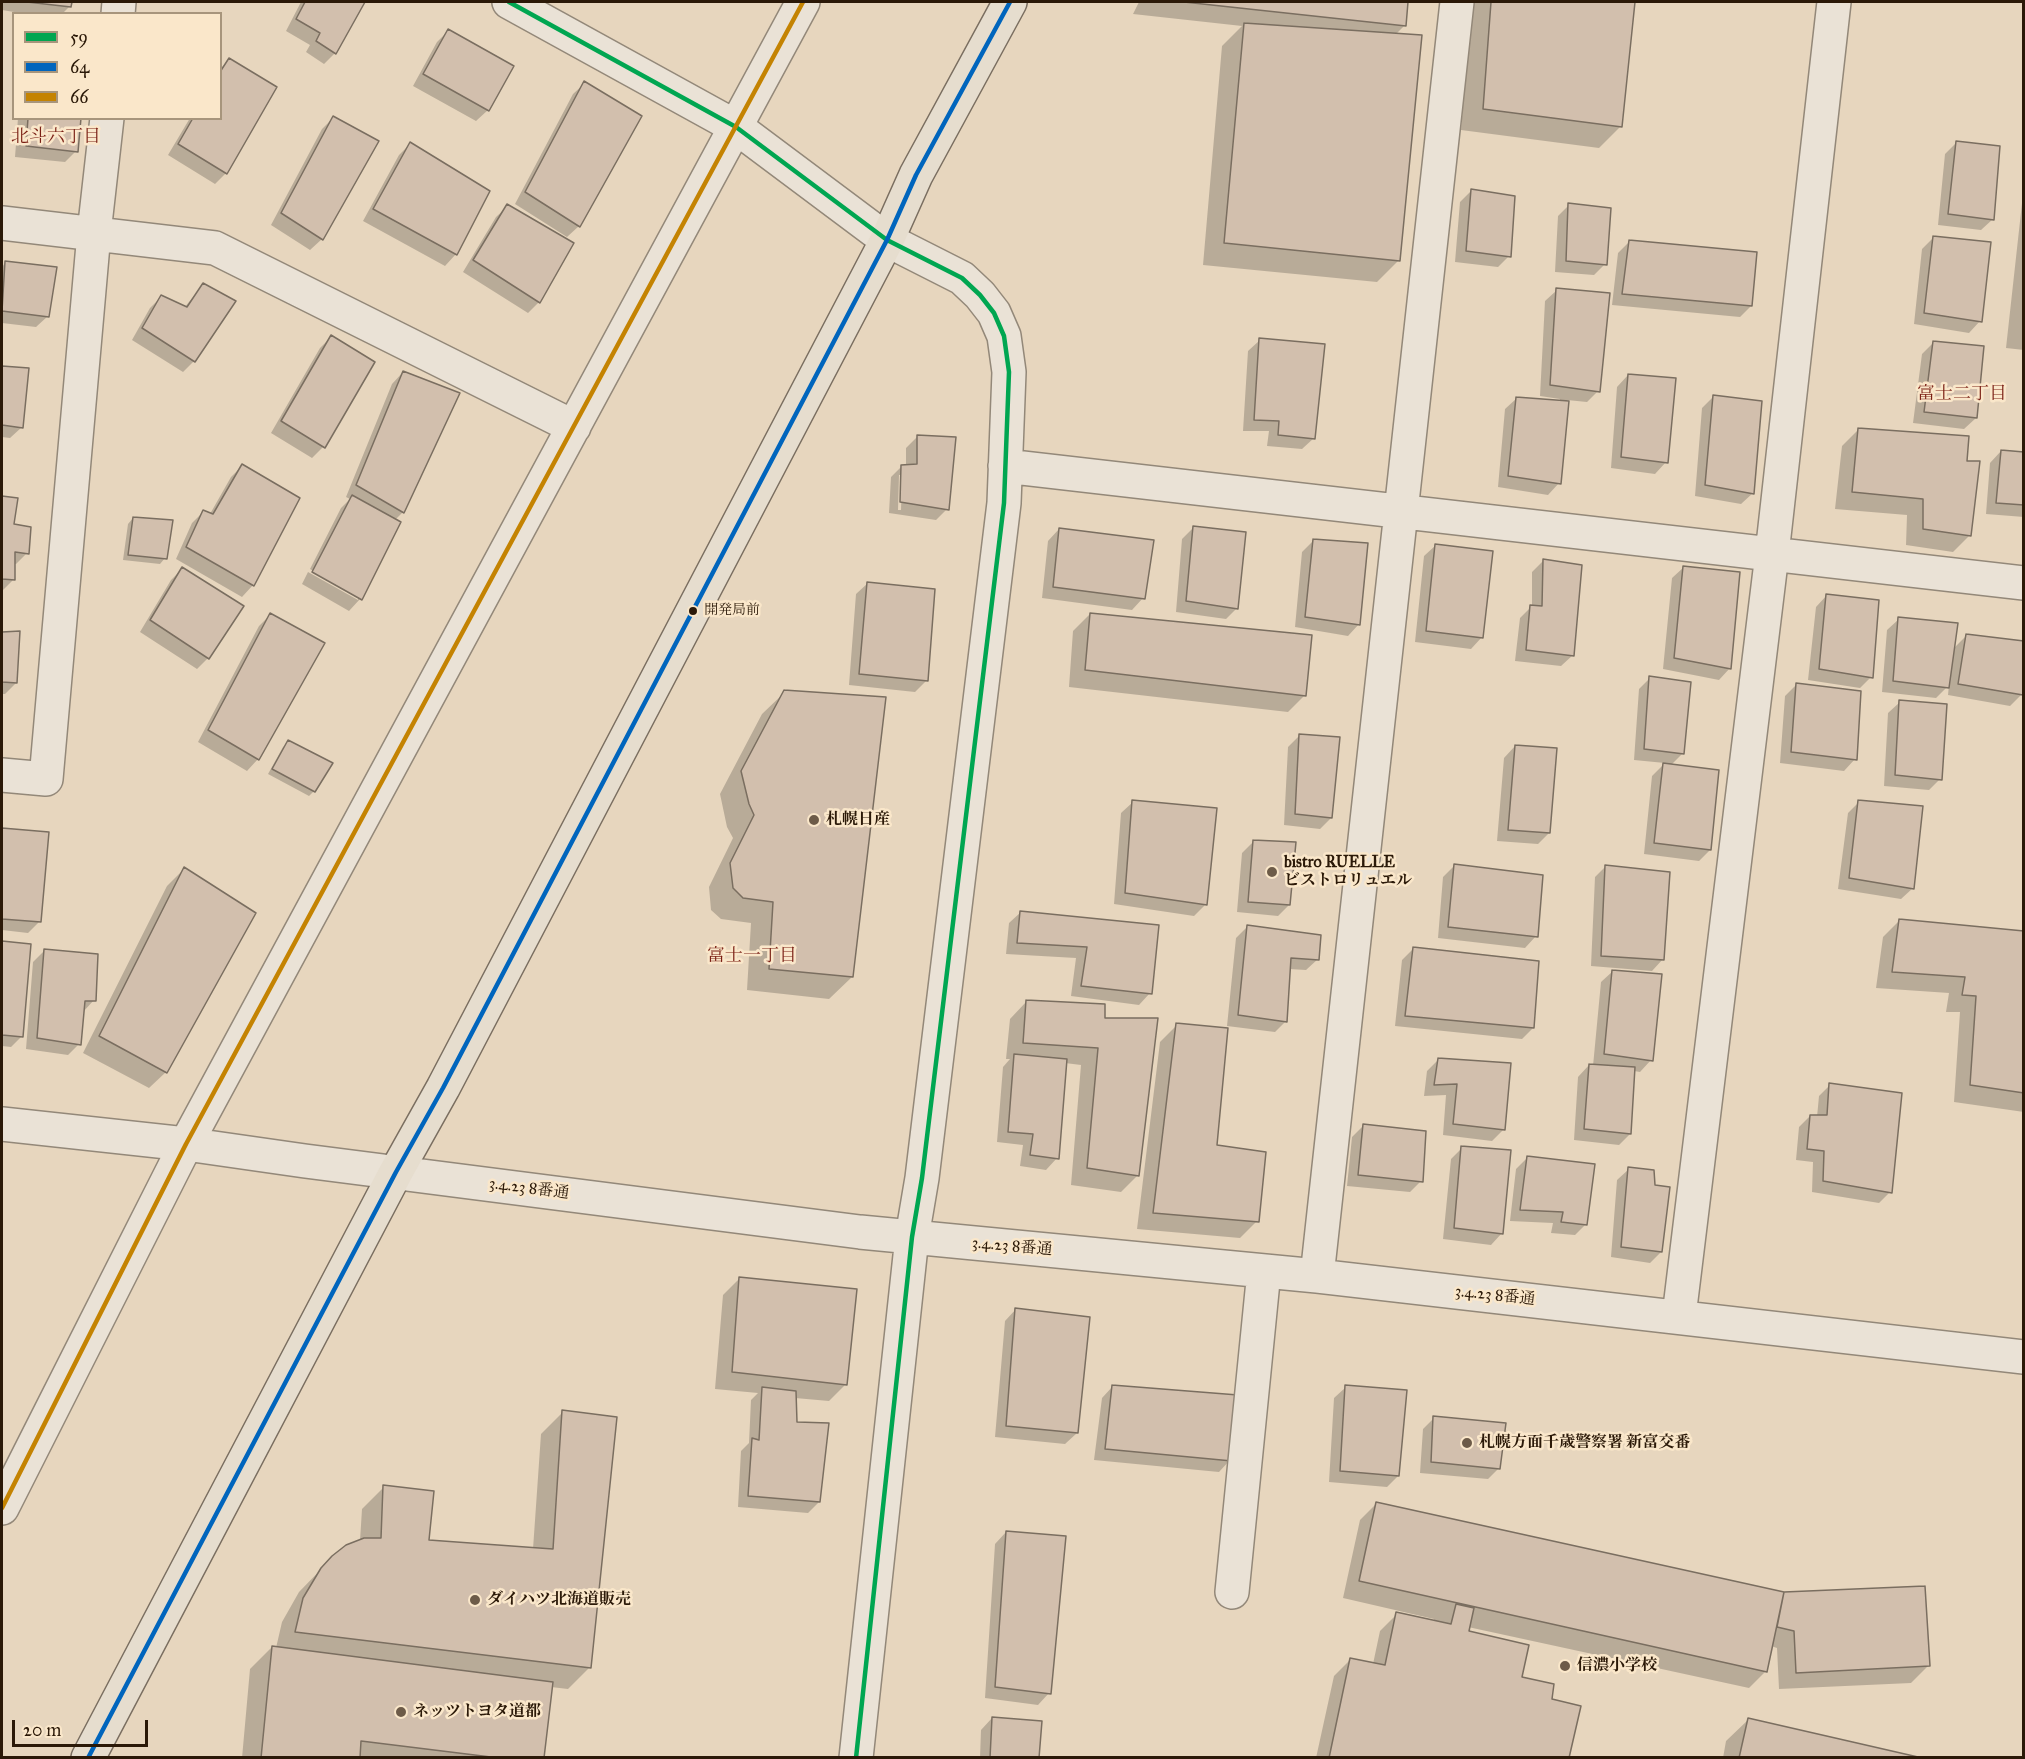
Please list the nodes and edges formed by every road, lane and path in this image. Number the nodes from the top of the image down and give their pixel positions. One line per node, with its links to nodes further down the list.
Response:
1 (509, 2): 7 (street)
2 (803, 2): 7 (street)
3 (1010, 2): 10 (highway)
4 (1457, 2): 13 (street)
5 (1834, 2): 14 (street)
6 (106, 120): 9 (street)
7 (736, 127): 10 (street); 11 (street)
8 (2, 223): 9 (street)
9 (94, 234): 11 (street); 16 (street)
10 (887, 240): 12 (street); 19 (highway)
11 (574, 428): 18 (street)
12 (1005, 466): 13 (street); 20 (street)
13 (1401, 512): 14 (street); 22 (street)
14 (1772, 554): 15 (street); 23 (street)
15 (2024, 583)
16 (2, 775)
17 (2, 1124): 18 (street, 3.4.23 8番通)
18 (186, 1144): 19 (street, 3.4.23 8番通); 25 (street)
19 (396, 1173): 20 (street, 3.4.23 8番通); 27 (highway)
20 (912, 1237): 21 (street, 3.4.23 8番通); 28 (street)
21 (1264, 1270): 22 (street, 3.4.23 8番通); 26 (street)
22 (1317, 1276): 23 (street, 3.4.23 8番通)
23 (1679, 1316): 24 (street, 3.4.23 8番通)
24 (2024, 1357)
25 (2, 1508)
26 (1232, 1592)
27 (88, 1758)
28 (856, 1758)

